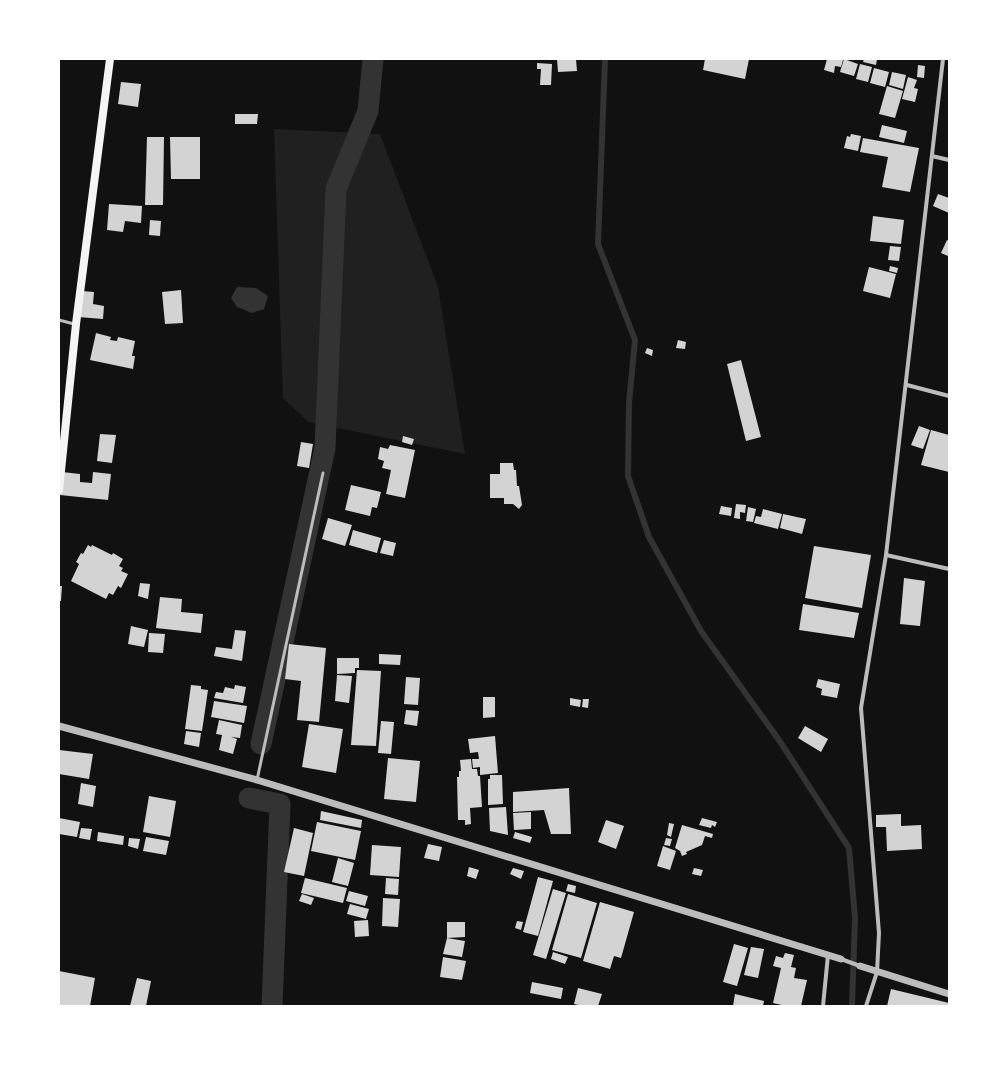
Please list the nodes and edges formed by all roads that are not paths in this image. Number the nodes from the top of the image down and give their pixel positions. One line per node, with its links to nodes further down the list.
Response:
1 (110, 59): 6 (main road)
2 (943, 59): 3 (street)
3 (932, 156): 4 (street); 7 (street)
4 (949, 160)
5 (59, 320): 6 (lane)
6 (76, 324): 10 (main road)
7 (907, 385): 8 (street); 11 (street)
8 (949, 396)
9 (323, 473): 14 (lane)
10 (59, 490)
11 (886, 555): 12 (street); 18 (street)
12 (949, 569)
13 (59, 726): 14 (street)
14 (257, 780): 15 (street)
15 (828, 954): 16 (street); 20 (street)
16 (841, 959): 17 (street)
17 (860, 966): 18 (street)
18 (877, 972): 19 (street); 21 (street)
19 (949, 994)
20 (823, 1006)
21 (866, 1006)

